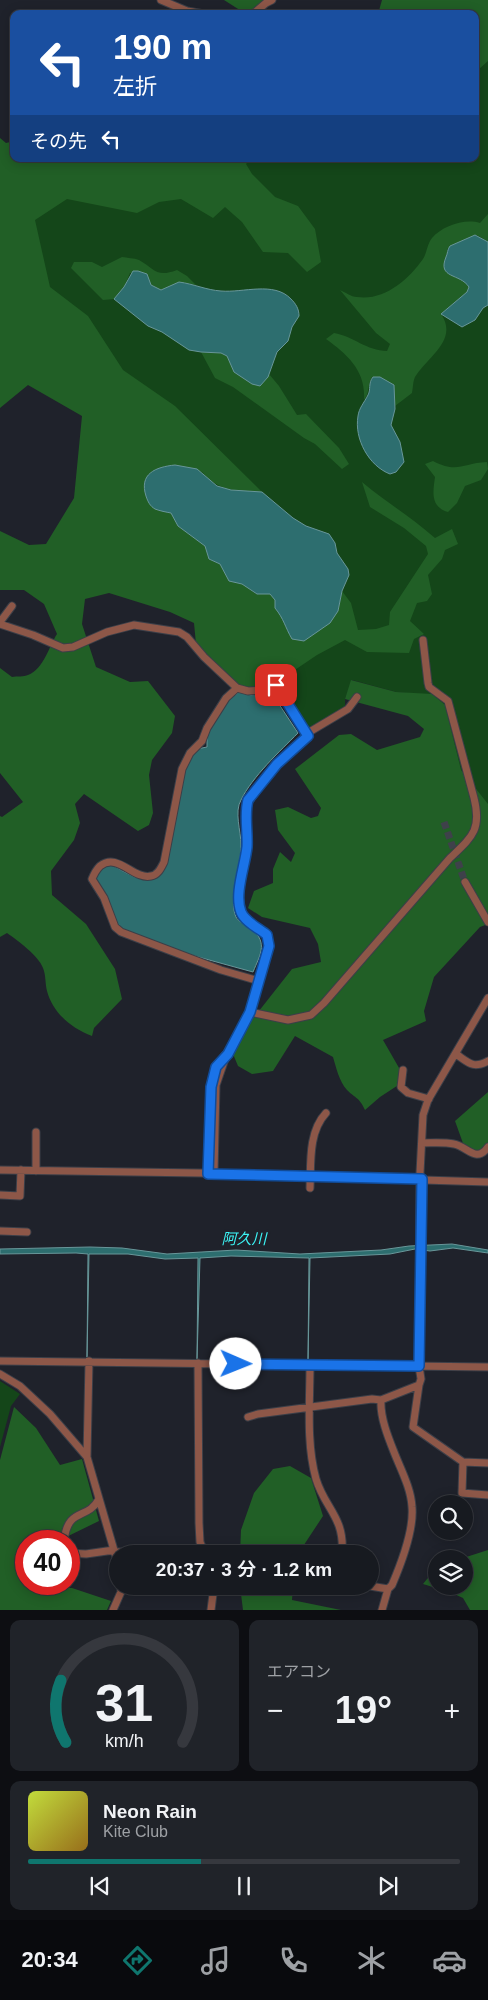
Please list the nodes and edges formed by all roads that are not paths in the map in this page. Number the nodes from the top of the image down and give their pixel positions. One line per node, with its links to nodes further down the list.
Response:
1 (161, 0): 3 (street)
2 (272, 0): 4 (street)
3 (185, 10)
4 (258, 10)
5 (12, 606): 6 (street)
6 (0, 623): 8 (street)
7 (423, 640): 15 (street)
8 (238, 688): 10 (street); 13 (street)
9 (357, 698): 10 (street)
10 (306, 734): 13 (street)
11 (465, 882): 12 (street)
12 (488, 922)
13 (259, 981): 15 (street)
14 (488, 998): 16 (street)
15 (250, 1012): 27 (street)
16 (456, 1054): 17 (street); 19 (street)
17 (488, 1061)
18 (403, 1070): 19 (street)
19 (429, 1099): 22 (street)
20 (326, 1113): 28 (street)
21 (36, 1132): 26 (street)
22 (422, 1143): 23 (street); 29 (street)
23 (488, 1147)
24 (0, 1170): 25 (street)
25 (21, 1170): 26 (street); 32 (street)
26 (36, 1171): 27 (street)
27 (211, 1174): 28 (street)
28 (311, 1176): 29 (street); 31 (street)
29 (422, 1179): 30 (street); 39 (street)
30 (488, 1182)
31 (310, 1188)
32 (0, 1195)
33 (0, 1231): 34 (street)
34 (27, 1232)
35 (0, 1361): 36 (street)
36 (89, 1361): 37 (street); 46 (street)
37 (198, 1363): 38 (street); 53 (street)
38 (310, 1365): 39 (street); 44 (street)
39 (419, 1366): 40 (street); 42 (street)
40 (488, 1367)
41 (0, 1374): 46 (street)
42 (419, 1385): 43 (street); 47 (street)
43 (381, 1400): 44 (street); 58 (street)
44 (310, 1408): 45 (street); 54 (street)
45 (248, 1417)
46 (87, 1456): 50 (street)
47 (463, 1462): 48 (street); 49 (street)
48 (488, 1463)
49 (488, 1495)
50 (99, 1499): 51 (street); 52 (street)
51 (66, 1530)
52 (112, 1545)
53 (201, 1545)
54 (342, 1545)
55 (109, 1552): 56 (street)
56 (80, 1554)
57 (379, 1588): 58 (street)
58 (388, 1589): 63 (street)
59 (120, 1595): 61 (street)
60 (213, 1595): 62 (street)
61 (113, 1610)
62 (211, 1610)
63 (382, 1610)

